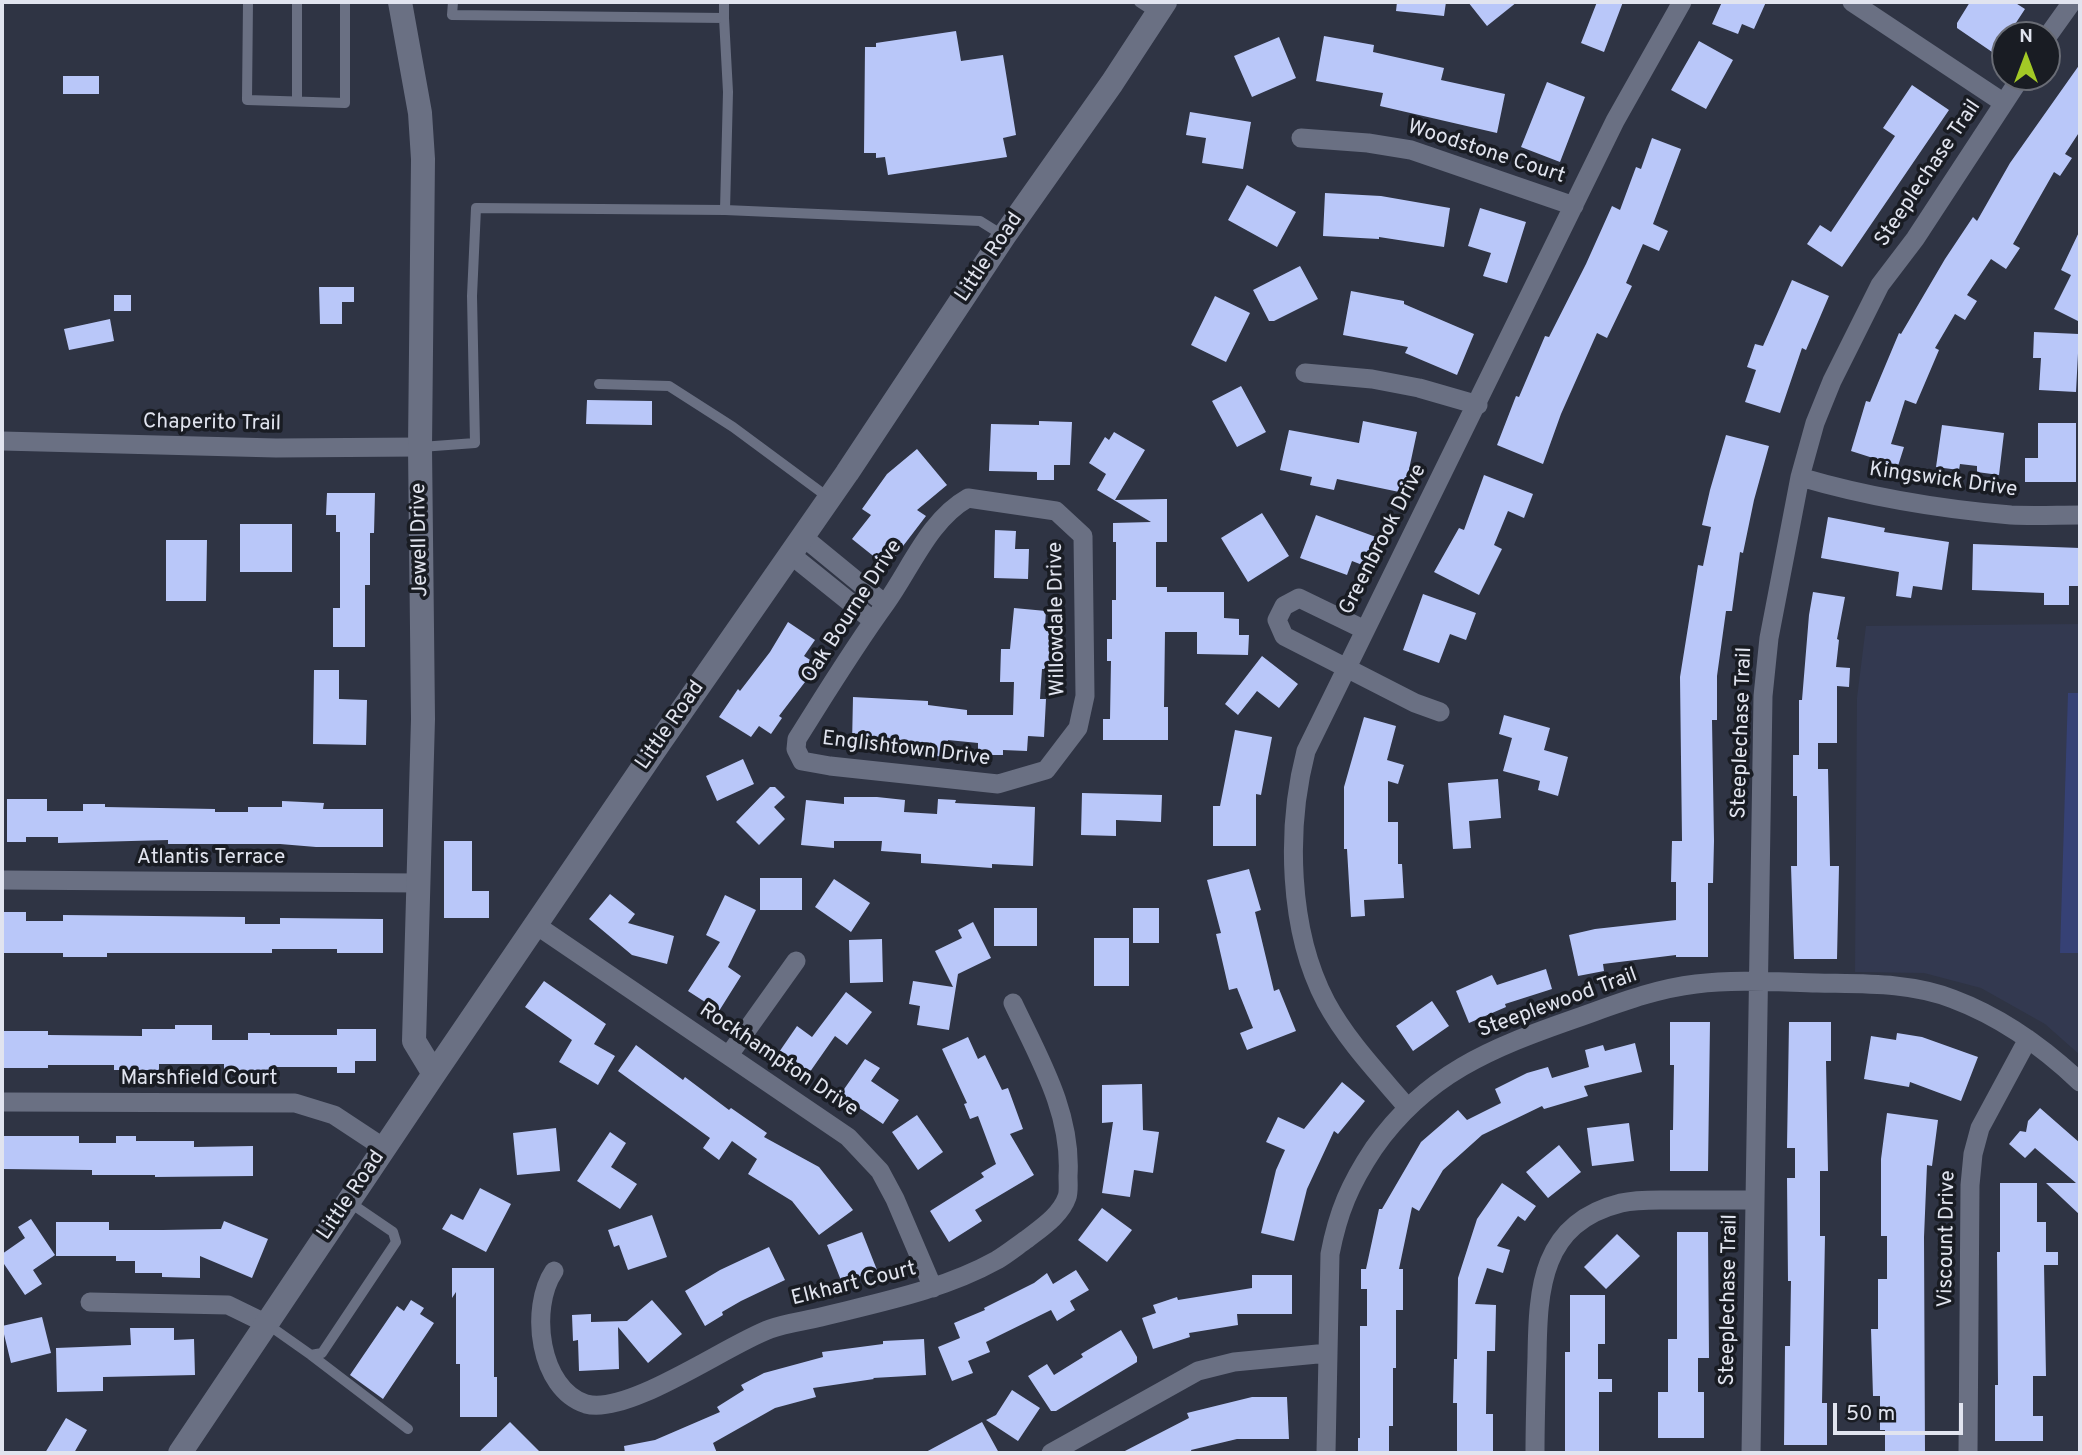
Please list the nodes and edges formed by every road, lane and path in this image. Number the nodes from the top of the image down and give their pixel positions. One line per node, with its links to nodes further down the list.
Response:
1 (248, 2): 14 (lane)
2 (297, 2): 14 (lane)
3 (345, 2): 14 (lane)
4 (400, 2): 24 (street, Jewell Drive)
5 (453, 2): 11 (lane)
6 (724, 2): 11 (lane)
7 (1682, 2): 17 (street, Greenbrook Drive)
8 (1852, 2): 15 (street)
9 (2072, 2): 12 (street)
10 (1153, 6): 19 (street, Little Road)
11 (724, 18): 18 (lane)
12 (2058, 21)
13 (2012, 91): 15 (street, Steeplechase Trail)
14 (297, 101)
15 (2004, 103): 25 (street, Steeplechase Trail)
16 (1301, 138): 17 (street, Woodstone Court)
17 (1574, 206): 22 (street, Greenbrook Drive)
18 (725, 210): 19 (lane); 24 (lane)
19 (1004, 236): 26 (street, Little Road)
20 (1305, 373): 22 (street)
21 (599, 384): 26 (lane)
22 (1478, 405): 32 (street, Greenbrook Drive)
23 (2, 441): 24 (street, Chaperito Trail)
24 (420, 447): 38 (street, Jewell Drive)
25 (1800, 477): 28 (street, Kingswick Drive); 41 (street, Steeplechase Trail)
26 (829, 498): 29 (street, Little Road)
27 (968, 498): 30 (street, Oak Bourne Drive); 36 (street, Willowdale Drive)
28 (2080, 515)
29 (796, 545): 30 (street); 31 (street); 39 (street, Little Road)
30 (885, 604): 31 (street, Oak Bourne Drive)
31 (872, 620): 35 (street, Oak Bourne Drive)
32 (1365, 630): 33 (street, Greenbrook Drive); 33 (street)
33 (1346, 669): 34 (street); 48 (street, Greenbrook Drive)
34 (1440, 712)
35 (802, 761): 36 (street, Englishtown Drive)
36 (1045, 770)
37 (2, 880): 38 (street, Atlantis Terrace)
38 (419, 883): 45 (street, Jewell Drive)
39 (536, 925): 44 (street, Rockhampton Drive); 45 (street, Little Road)
40 (796, 961): 44 (street)
41 (1760, 982): 43 (street, Steeplewood Trail); 48 (street, Steeplewood Trail); 50 (street, Steeplechase Trail)
42 (1013, 1003): 53 (street, Elkhart Court)
43 (2028, 1039): 46 (street, Steeplewood Trail); 64 (street, Viscount Drive)
44 (729, 1055): 53 (street, Rockhampton Drive)
45 (434, 1074): 49 (street, Little Road)
46 (2080, 1082)
47 (2, 1102): 49 (street, Marshfield Court)
48 (1407, 1107): 56 (street, Steeplewood Trail)
49 (384, 1148): 51 (street, Little Road)
50 (1755, 1200): 62 (street); 63 (street, Steeplechase Trail)
51 (348, 1202): 55 (street, Little Road); 57 (lane)
52 (554, 1271): 53 (street, Elkhart Court)
53 (933, 1288)
54 (90, 1302): 55 (street)
55 (267, 1324): 57 (lane); 59 (street, Little Road)
56 (1328, 1353): 60 (street); 61 (street, Steeplewood Trail)
57 (312, 1355): 58 (lane)
58 (408, 1429)
59 (180, 1453)
60 (1051, 1453)
61 (1326, 1453)
62 (1535, 1453)
63 (1751, 1453)
64 (1968, 1453)

